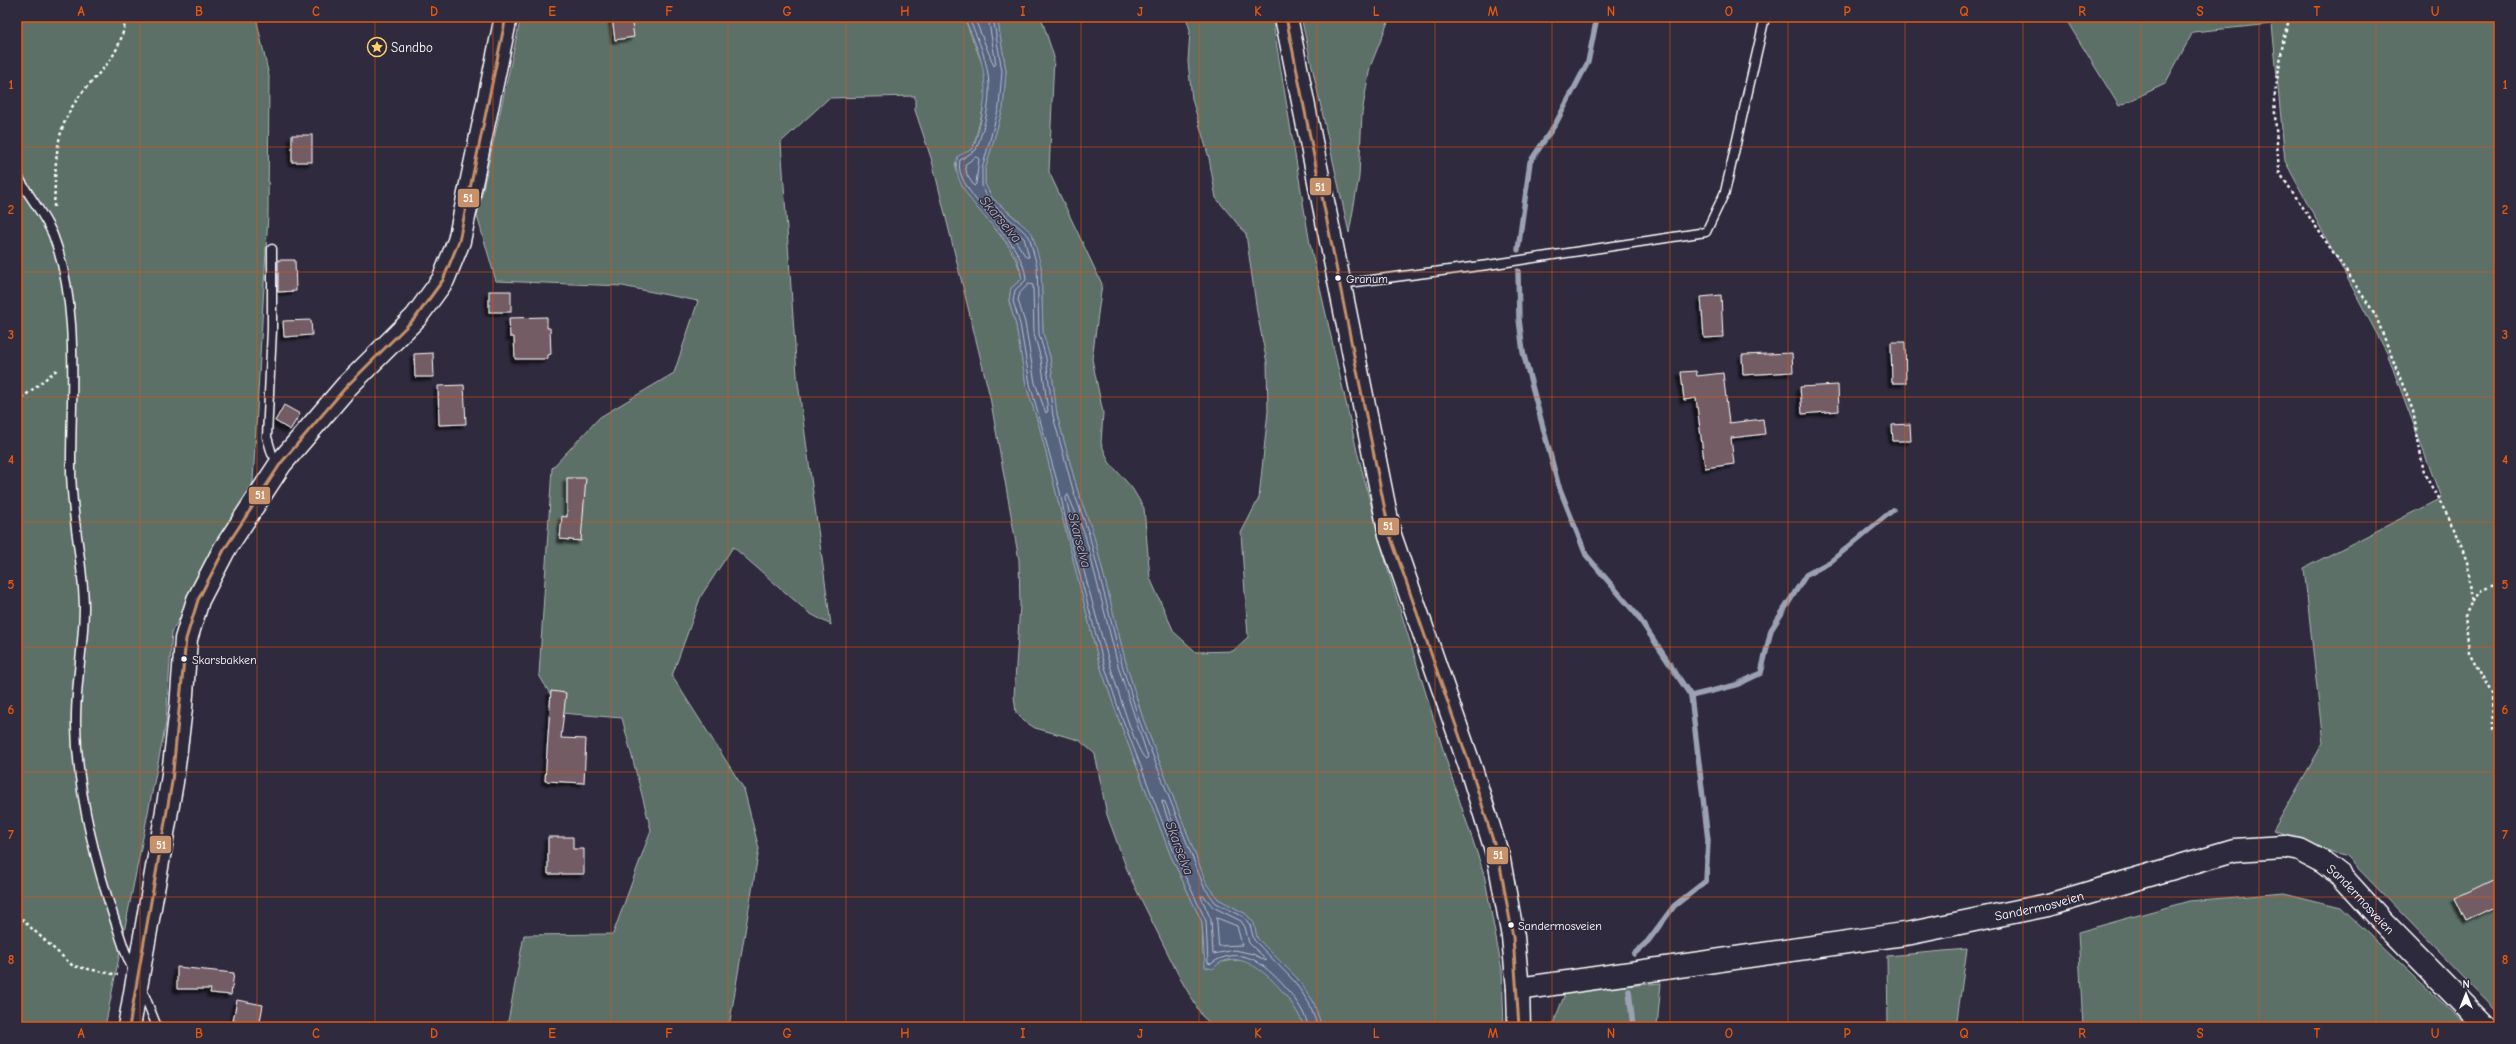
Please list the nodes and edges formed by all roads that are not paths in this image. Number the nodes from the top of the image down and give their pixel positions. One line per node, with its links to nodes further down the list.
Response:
1 (506, 17): 7 (street)
2 (1286, 17): 6 (street)
3 (1765, 17): 6 (lane)
4 (17, 176): 8 (lane)
5 (272, 249): 7 (lane)
6 (1339, 284): 9 (street)
7 (281, 463): 8 (street)
8 (138, 979): 10 (street); 11 (lane)
9 (1518, 989): 12 (street); 13 (street, Sandermosveien)
10 (129, 1027)
11 (157, 1027)
12 (1520, 1027)
13 (2486, 1027)

